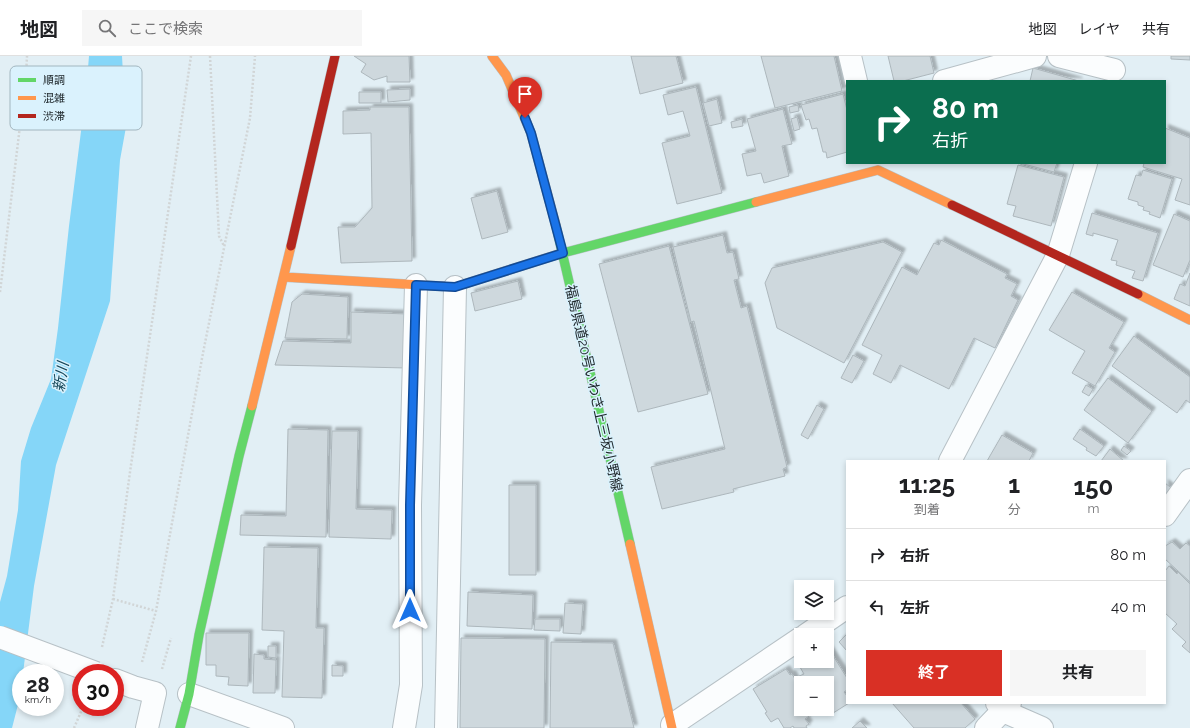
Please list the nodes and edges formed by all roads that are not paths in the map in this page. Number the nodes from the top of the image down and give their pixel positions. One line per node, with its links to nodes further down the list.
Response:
1 (335, 56): 13 (street)
2 (492, 56): 11 (street, 福島県道20号いわき上三坂小野線)
3 (850, 56): 7 (street)
4 (1035, 56): 8 (street)
5 (1059, 56): 6 (street)
6 (1114, 69)
7 (856, 80)
8 (948, 80)
9 (1086, 164): 12 (street)
10 (877, 166): 11 (street); 12 (street)
11 (563, 253): 15 (street); 28 (street, 福島県道20号いわき上三坂小野線)
12 (1058, 255): 16 (street); 17 (street)
13 (284, 277): 14 (street); 26 (street)
14 (416, 285): 15 (street); 32 (street)
15 (455, 287): 33 (street)
16 (1190, 320)
17 (951, 460)
18 (1190, 480): 19 (street)
19 (1166, 514)
20 (846, 608): 21 (street)
21 (816, 628)
22 (0, 637): 24 (street, bridge)
23 (794, 643): 28 (street)
24 (72, 664)
25 (124, 684): 29 (street)
26 (189, 694): 30 (street); 31 (street)
27 (1003, 706): 34 (street); 35 (street)
28 (672, 727)
29 (147, 728)
30 (180, 728)
31 (283, 728)
32 (404, 728)
33 (446, 728)
34 (986, 728)
35 (1042, 728)

